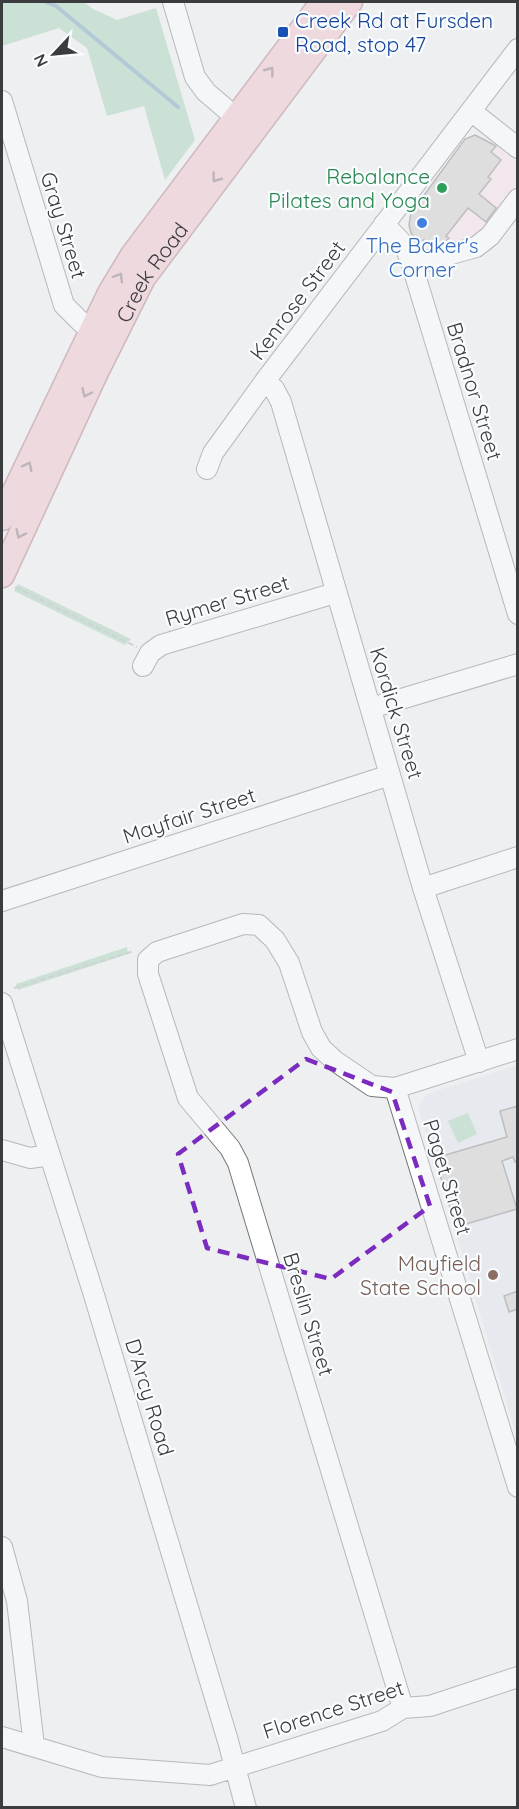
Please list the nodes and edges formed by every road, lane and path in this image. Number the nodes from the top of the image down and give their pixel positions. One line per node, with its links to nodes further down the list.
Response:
1 (173, 2): 7 (street)
2 (323, 2): 7 (main road, Creek Road, one-way to 2)
3 (350, 2): 7 (main road, Creek Road)
4 (518, 49): 6 (street, Kenrose Street)
5 (2, 101): 12 (street, Gray Street)
6 (471, 111): 8 (street); 10 (street, Kenrose Street)
7 (243, 124): 12 (main road, Creek Road)
8 (518, 148)
9 (518, 199): 11 (street)
10 (384, 224): 11 (street, Bradnor Street); 13 (street, Kenrose Street)
11 (412, 264): 18 (street, Bradnor Street)
12 (102, 335): 15 (main road, Creek Road, one-way to 12); 16 (main road, Creek Road, one-way to 16)
13 (265, 381): 14 (street, Kenrose Street); 17 (street, Kordick Street)
14 (207, 469)
15 (2, 518)
16 (4, 580): 19 (path)
17 (335, 593): 19 (street, Rymer Street); 21 (street, Kordick Street)
18 (518, 614)
19 (146, 660)
20 (518, 664): 21 (street)
21 (371, 708): 22 (street, Kordick Street)
22 (390, 776): 24 (street, Kordick Street); 25 (street, Mayfair Street)
23 (518, 857): 24 (street)
24 (423, 888): 29 (street, Kordick Street)
25 (2, 901)
26 (157, 952): 27 (path); 30 (street); 36 (street, Breslin Street)
27 (8, 995): 32 (street, D'Arcy Road)
28 (518, 1049): 29 (street)
29 (479, 1062): 30 (street)
30 (395, 1088): 33 (street, Paget Street)
31 (2, 1149): 32 (street)
32 (50, 1155): 39 (street, D'Arcy Road)
33 (518, 1487)
34 (2, 1546): 38 (street)
35 (518, 1677): 36 (street, Florence Street)
36 (404, 1708): 39 (street, Florence Street)
37 (2, 1737): 38 (street, Florence Street)
38 (34, 1746): 39 (street, Florence Street)
39 (233, 1768): 40 (street, D'Arcy Road)
40 (246, 1808)

